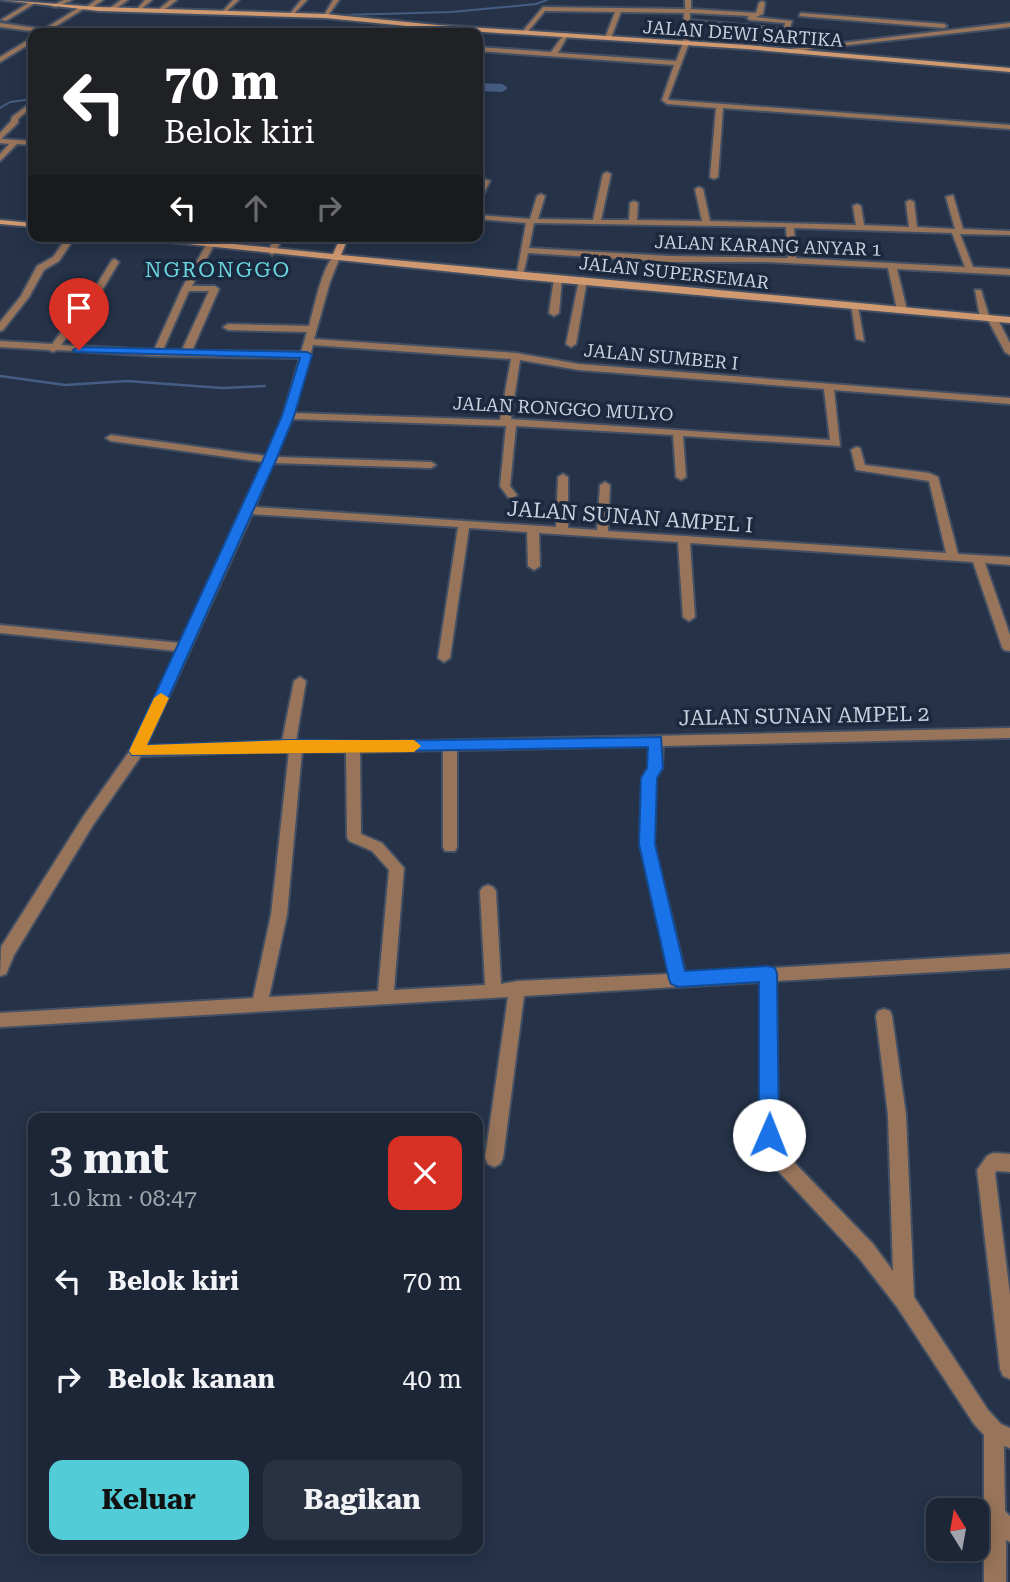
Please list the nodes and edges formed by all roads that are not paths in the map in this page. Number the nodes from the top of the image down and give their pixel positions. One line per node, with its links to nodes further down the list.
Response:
1 (5, 0): 11 (main road, JALAN DEWI SARTIKA)
2 (69, 0): 14 (street)
3 (100, 0): 16 (street)
4 (125, 0): 18 (street)
5 (149, 0): 19 (street)
6 (174, 0): 20 (street)
7 (236, 0): 25 (street)
8 (304, 0): 28 (street)
9 (336, 0): 29 (street)
10 (688, 0): 26 (street)
11 (32, 3): 14 (main road, JALAN DEWI SARTIKA); 36 (street)
12 (736, 4): 30 (street)
13 (749, 5): 15 (street)
14 (54, 6): 16 (main road, JALAN DEWI SARTIKA)
15 (761, 7): 23 (street); 30 (street)
16 (85, 8): 18 (main road, JALAN DEWI SARTIKA); 41 (street)
17 (813, 8): 32 (street)
18 (112, 9): 19 (main road, JALAN DEWI SARTIKA)
19 (137, 10): 20 (main road, JALAN DEWI SARTIKA)
20 (162, 10): 25 (main road, JALAN DEWI SARTIKA)
21 (619, 10): 26 (street); 47 (street); 49 (street)
22 (839, 10): 32 (street)
23 (772, 11)
24 (866, 11): 33 (street)
25 (223, 12): 28 (main road, JALAN DEWI SARTIKA)
26 (689, 12): 30 (street); 34 (street)
27 (892, 13): 35 (street)
28 (291, 14): 29 (main road, JALAN DEWI SARTIKA)
29 (326, 16): 42 (main road, JALAN DEWI SARTIKA)
30 (733, 16): 38 (street); 44 (street)
31 (946, 17): 39 (street)
32 (837, 18): 33 (street)
33 (864, 20): 35 (street)
34 (687, 22): 38 (street); 51 (street)
35 (892, 22): 39 (street)
36 (2, 23): 43 (street)
37 (1010, 25): 40 (street)
38 (732, 26): 44 (street)
39 (945, 26): 40 (street)
40 (998, 26): 53 (street)
41 (51, 28)
42 (436, 28)
43 (28, 29)
44 (786, 31): 46 (street)
45 (483, 32): 47 (main road, JALAN DEWI SARTIKA)
46 (796, 32)
47 (524, 33): 48 (main road, JALAN DEWI SARTIKA)
48 (565, 35): 49 (main road, JALAN DEWI SARTIKA); 54 (street)
49 (608, 38): 51 (main road, JALAN DEWI SARTIKA)
50 (28, 42): 55 (street)
51 (686, 43): 53 (main road, JALAN DEWI SARTIKA); 56 (street)
52 (483, 49): 54 (street)
53 (785, 50): 57 (main road, JALAN DEWI SARTIKA)
54 (553, 55): 56 (street)
55 (0, 60)
56 (680, 62): 58 (street)
57 (1010, 70)
58 (720, 106): 60 (street); 66 (street)
59 (28, 107): 61 (street)
60 (1010, 127)
61 (0, 139): 62 (street)
62 (15, 142): 63 (street); 64 (street)
63 (28, 143)
64 (0, 159)
65 (607, 174): 78 (street)
66 (714, 177)
67 (486, 181): 68 (street)
68 (483, 187)
69 (699, 189): 81 (street)
70 (541, 196): 76 (street)
71 (950, 197): 85 (street)
72 (910, 202): 84 (street)
73 (634, 203): 79 (street)
74 (857, 206): 83 (street)
75 (483, 217): 76 (street)
76 (531, 221): 78 (street); 92 (street)
77 (0, 222): 80 (main road)
78 (596, 223): 79 (street)
79 (633, 223): 81 (street)
80 (28, 225)
81 (707, 225): 82 (street)
82 (790, 225): 83 (street); 95 (street)
83 (860, 228): 84 (street)
84 (913, 230): 85 (street)
85 (958, 232): 86 (street); 98 (street)
86 (1010, 233)
87 (68, 242): 111 (street)
88 (183, 242): 91 (main road, JALAN SUPERSEMAR)
89 (276, 242): 93 (street)
90 (342, 242): 94 (main road)
91 (210, 245): 93 (main road, JALAN SUPERSEMAR); 103 (street)
92 (525, 250): 95 (street, JALAN KARANG ANYAR 1); 100 (street)
93 (272, 252): 94 (main road, JALAN SUPERSEMAR)
94 (335, 257): 100 (main road, JALAN SUPERSEMAR); 112 (street)
95 (792, 260): 97 (street, JALAN KARANG ANYAR 1)
96 (115, 262): 117 (street)
97 (892, 266): 98 (street, JALAN KARANG ANYAR 1); 106 (street)
98 (970, 270): 99 (street, JALAN KARANG ANYAR 1)
99 (1010, 272)
100 (519, 276): 101 (main road, JALAN SUPERSEMAR)
101 (558, 278): 102 (main road, JALAN SUPERSEMAR); 107 (street)
102 (583, 280): 105 (main road, JALAN SUPERSEMAR); 116 (street)
103 (186, 288): 119 (street); 120 (street)
104 (978, 292): 108 (street)
105 (854, 306): 106 (main road, JALAN SUPERSEMAR); 113 (street)
106 (902, 310): 108 (main road, JALAN SUPERSEMAR)
107 (555, 313)
108 (988, 318): 109 (main road, JALAN SUPERSEMAR); 118 (street)
109 (1010, 320)
110 (228, 327): 112 (street)
111 (0, 328)
112 (313, 329): 114 (street)
113 (862, 339)
114 (310, 342): 121 (street); 122 (street, JALAN SUMBER I)
115 (0, 344): 117 (street)
116 (570, 344)
117 (52, 349): 119 (street)
118 (1010, 352)
119 (157, 353): 120 (street)
120 (186, 353): 121 (street)
121 (307, 355): 125 (street)
122 (516, 356): 123 (street, JALAN SUMBER I); 126 (street)
123 (829, 388): 124 (street, JALAN SUMBER I); 127 (street, JALAN RONGGO MULYO)
124 (1010, 401)
125 (288, 416): 126 (street, JALAN RONGGO MULYO); 130 (street)
126 (508, 422): 127 (street, JALAN RONGGO MULYO); 135 (street)
127 (678, 432): 133 (street)
128 (111, 438): 130 (street)
129 (856, 450): 142 (street)
130 (270, 460): 131 (street); 136 (street)
131 (431, 465)
132 (563, 477): 139 (street)
133 (681, 477)
134 (605, 485): 140 (street)
135 (512, 495)
136 (248, 510): 137 (street, JALAN SUNAN AMPEL I); 149 (street)
137 (464, 525): 138 (street, JALAN SUNAN AMPEL I); 150 (street)
138 (533, 530): 139 (street, JALAN SUNAN AMPEL I); 145 (street)
139 (562, 531): 140 (street, JALAN SUNAN AMPEL I)
140 (602, 534): 141 (street, JALAN SUNAN AMPEL I)
141 (684, 540): 142 (street, JALAN SUNAN AMPEL I); 146 (street)
142 (953, 557): 143 (street, JALAN SUNAN AMPEL I)
143 (978, 559): 144 (street, JALAN SUNAN AMPEL I); 148 (street)
144 (1010, 561)
145 (534, 566)
146 (690, 618)
147 (0, 629): 149 (street)
148 (1008, 647)
149 (184, 648): 157 (street)
150 (444, 658)
151 (300, 681): 155 (street)
152 (1010, 733): 153 (street, JALAN SUNAN AMPEL 2)
153 (656, 741): 154 (street, JALAN SUNAN AMPEL 2); 163 (street)
154 (450, 745): 156 (street, JALAN SUNAN AMPEL 2); 158 (street)
155 (292, 746): 156 (street, JALAN SUNAN AMPEL 2); 157 (street, JALAN SUNAN AMPEL 2); 167 (street)
156 (353, 747): 166 (street)
157 (137, 751): 161 (street)
158 (450, 847)
159 (488, 891): 165 (street)
160 (1010, 961): 162 (street)
161 (0, 969)
162 (768, 974): 163 (street); 172 (street)
163 (678, 979): 164 (street)
164 (517, 988): 165 (street); 170 (street)
165 (494, 990): 166 (street)
166 (385, 997): 167 (street)
167 (259, 1006): 169 (street)
168 (884, 1016): 172 (street)
169 (0, 1020)
170 (494, 1158)
171 (1010, 1163): 173 (street)
172 (904, 1300): 174 (street)
173 (1010, 1369)
174 (1002, 1435): 175 (street)
175 (994, 1515): 176 (street); 177 (street)
176 (1010, 1531)
177 (995, 1582)

